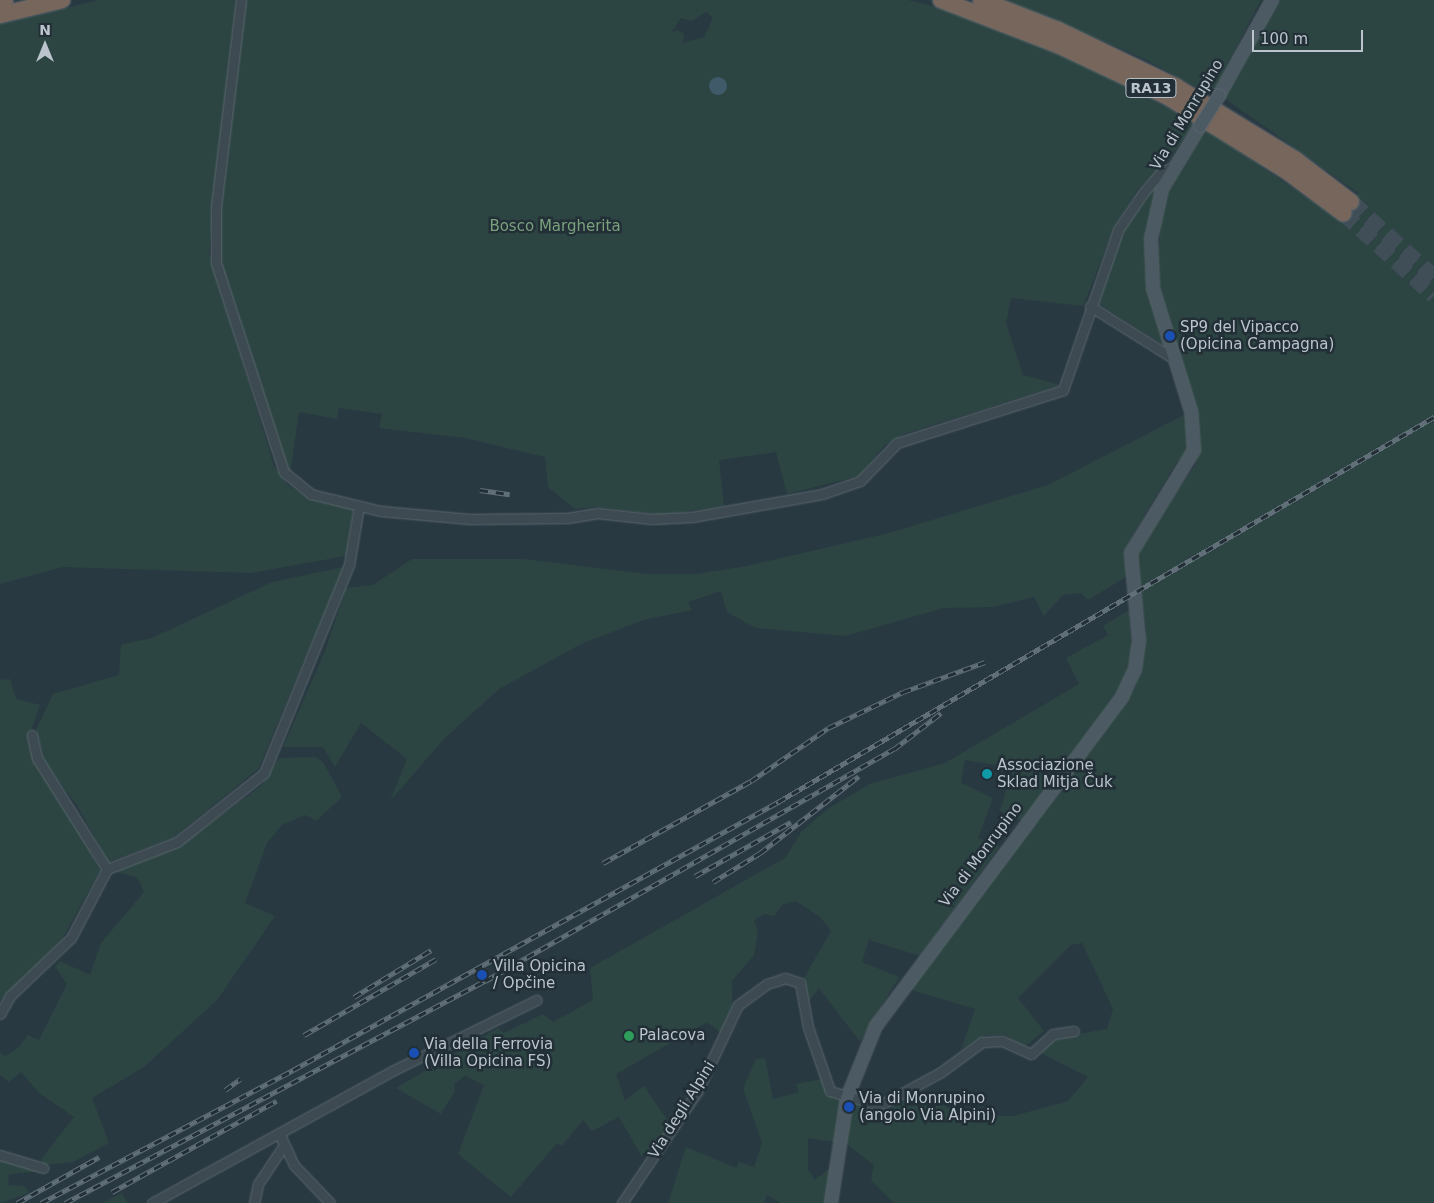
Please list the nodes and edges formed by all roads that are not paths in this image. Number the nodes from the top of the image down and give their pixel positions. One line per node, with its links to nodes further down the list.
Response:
1 (6, 0): 7 (highway)
2 (62, 0): 8 (highway)
3 (241, 0): 12 (street)
4 (941, 0): 5 (highway, RA13)
5 (981, 0)
6 (1272, 0): 9 (main road, Via di Monrupino, bridge)
7 (0, 1)
8 (0, 15)
9 (1171, 168): 10 (street); 11 (main road, Via di Monrupino)
10 (1090, 306): 11 (street); 12 (street)
11 (1174, 359): 18 (main road, Via di Monrupino)
12 (359, 506): 14 (street)
13 (32, 735): 14 (street)
14 (107, 869): 16 (street)
15 (536, 1000): 19 (street)
16 (0, 1014)
17 (1074, 1031): 18 (street)
18 (847, 1098): 26 (street, Via degli Alpini); 27 (main road, Via di Monrupino)
19 (279, 1133): 20 (street); 23 (street)
20 (284, 1145): 24 (street); 25 (street)
21 (0, 1155): 22 (street)
22 (42, 1168)
23 (152, 1203)
24 (254, 1203)
25 (330, 1203)
26 (622, 1203)
27 (831, 1203)

